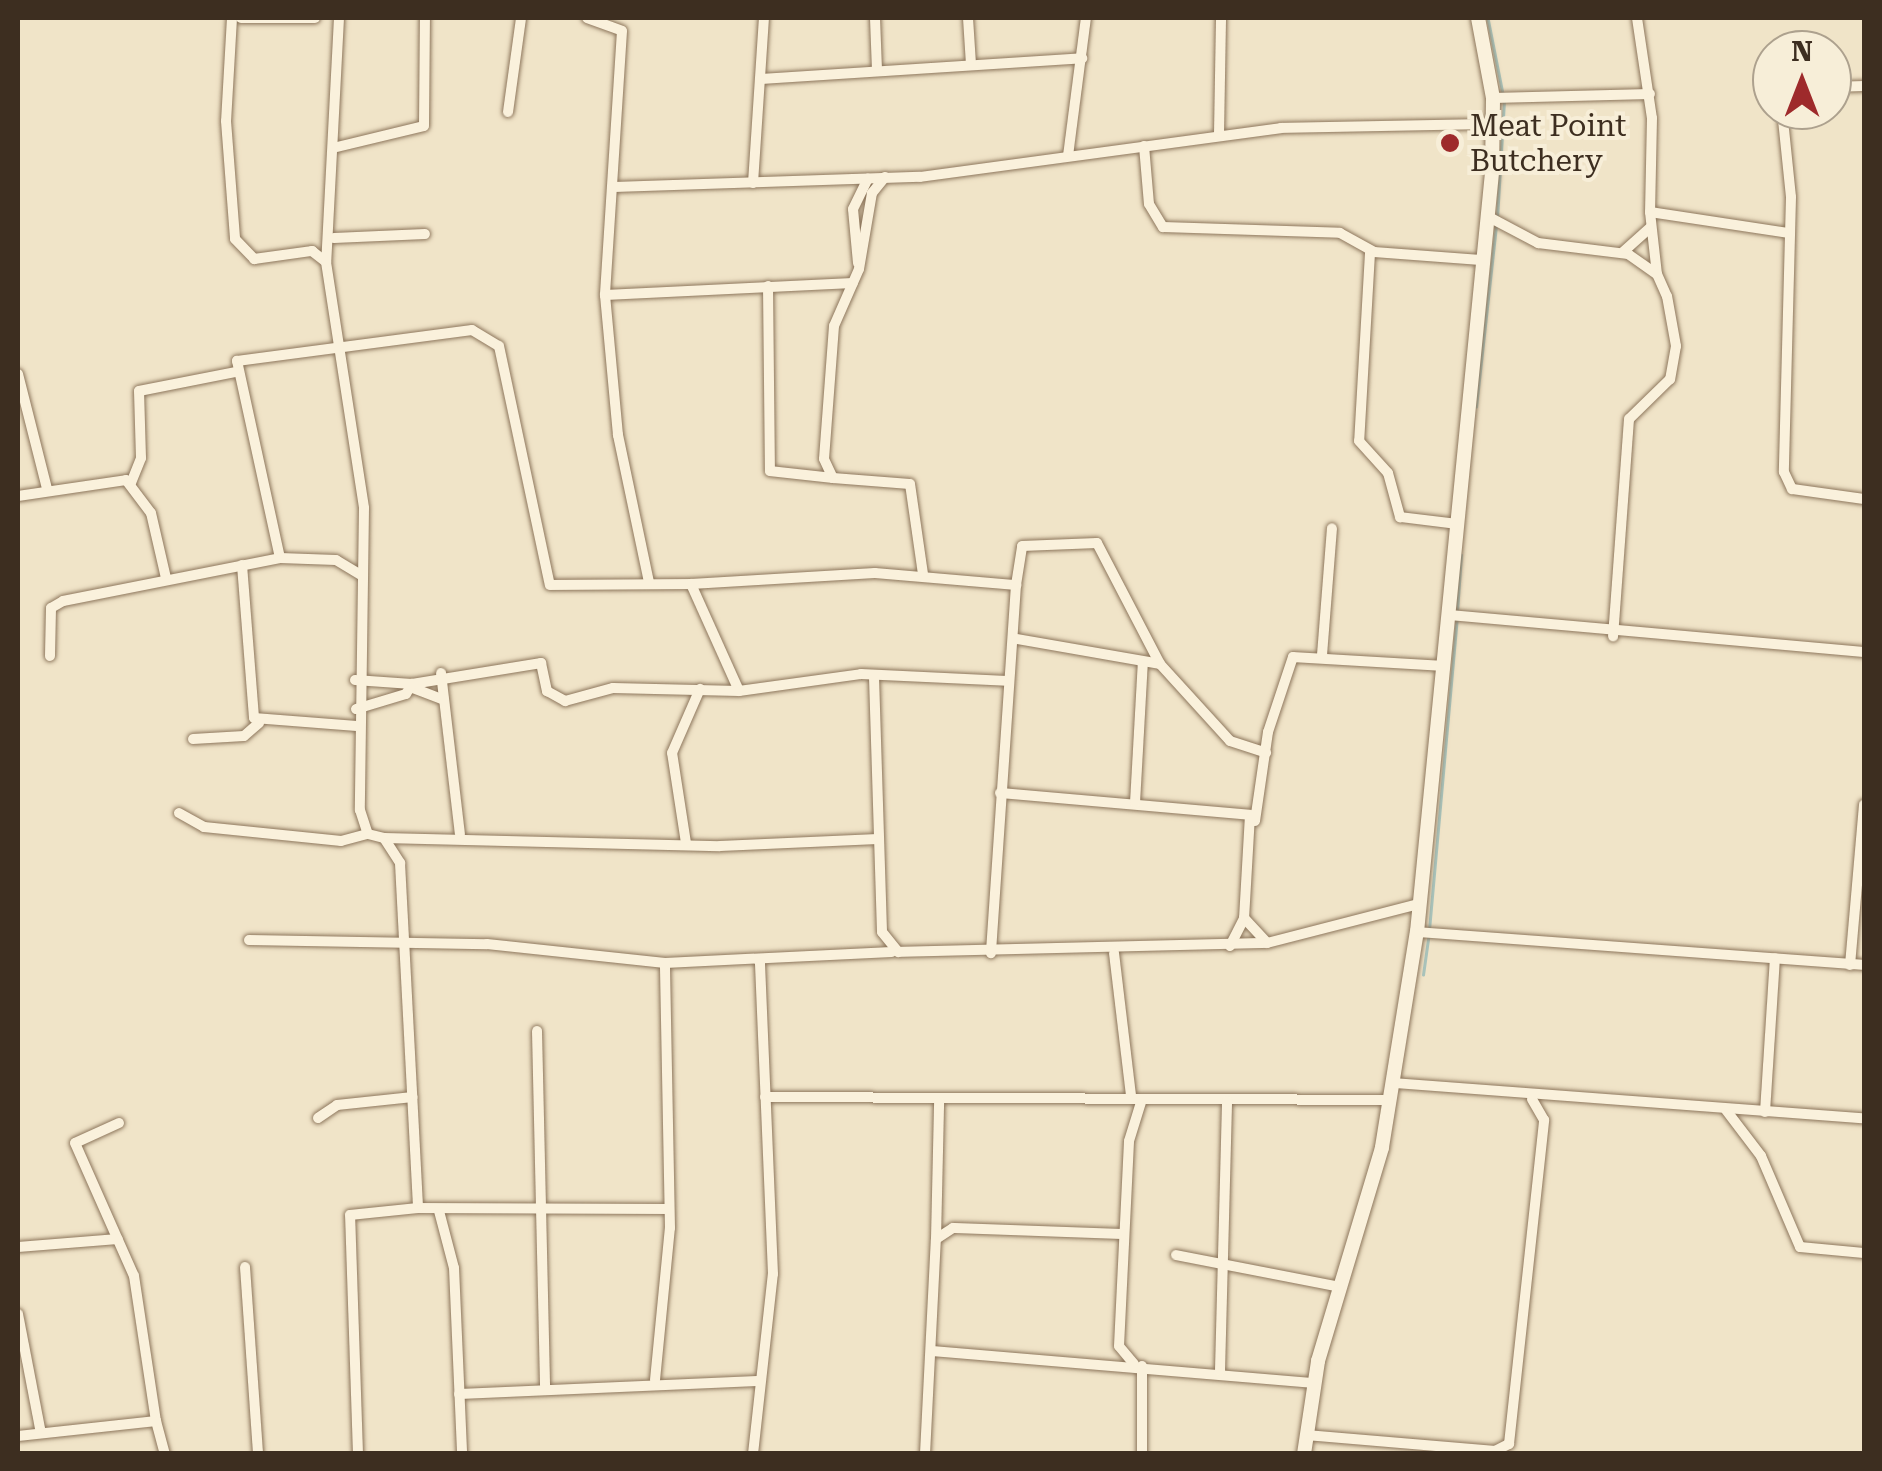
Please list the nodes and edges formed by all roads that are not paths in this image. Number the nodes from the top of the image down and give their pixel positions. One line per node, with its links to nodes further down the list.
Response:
1 (232, 18): 15 (street)
2 (243, 18): 3 (street); 15 (street)
3 (315, 18)
4 (339, 18): 27 (street)
5 (425, 18): 27 (street)
6 (521, 18): 22 (street)
7 (586, 18): 32 (street)
8 (764, 18): 19 (street)
9 (876, 18): 18 (street)
10 (968, 18): 17 (street)
11 (1086, 18): 16 (street)
12 (1221, 18): 25 (street)
13 (1478, 18): 21 (main road)
14 (1638, 18): 20 (street)
15 (233, 35): 42 (street)
16 (1082, 58): 17 (street); 28 (street)
17 (971, 64): 18 (street)
18 (878, 71): 19 (street)
19 (761, 79): 31 (street)
20 (1650, 94): 21 (street); 33 (street)
21 (1493, 98): 23 (main road)
22 (508, 112)
23 (1495, 124): 25 (street); 34 (main road)
24 (1783, 130): 36 (street)
25 (1218, 134): 26 (street)
26 (1144, 146): 28 (street); 41 (street)
27 (338, 147): 38 (street)
28 (1068, 156): 29 (street)
29 (885, 177): 30 (street); 43 (street)
30 (868, 178): 31 (street); 43 (street)
31 (753, 183): 32 (street)
32 (614, 187): 47 (street)
33 (1650, 212): 35 (street); 36 (street)
34 (1487, 216): 39 (street); 41 (main road)
35 (1650, 228): 39 (street); 44 (street)
36 (1789, 233): 55 (street)
37 (425, 234): 38 (street)
38 (334, 238): 42 (street)
39 (1623, 252): 44 (street)
40 (1370, 254): 56 (street)
41 (1481, 260): 56 (main road)
42 (326, 262): 48 (street)
43 (860, 269): 45 (street)
44 (1658, 274): 69 (street)
45 (853, 283): 46 (street); 51 (street)
46 (768, 286): 47 (street); 51 (street)
47 (605, 295): 65 (street)
48 (338, 346): 49 (street); 59 (street); 65 (street)
49 (237, 366): 52 (street); 58 (street)
50 (18, 374): 53 (street)
51 (832, 478): 62 (street)
52 (131, 484): 53 (street); 64 (street)
53 (47, 489): 54 (street)
54 (18, 496)
55 (1864, 499)
56 (1457, 524): 68 (main road)
57 (1332, 528): 72 (street)
58 (280, 558): 60 (street); 61 (street)
59 (363, 560): 60 (street); 63 (street)
60 (347, 564): 63 (street)
61 (242, 565): 64 (street); 86 (street)
62 (923, 574): 66 (street); 67 (street)
63 (363, 576): 79 (street)
64 (166, 578): 73 (street)
65 (649, 582): 66 (street)
66 (692, 584): 83 (street)
67 (1016, 584): 70 (street); 75 (street)
68 (1449, 615): 69 (street); 76 (main road)
69 (1614, 636): 71 (street)
70 (1016, 639): 74 (street); 80 (street)
71 (1864, 652)
72 (1322, 655): 76 (street); 89 (street)
73 (50, 656)
74 (1143, 662): 75 (street); 91 (street)
75 (1160, 664): 89 (street)
76 (1444, 666): 100 (main road)
77 (440, 673): 81 (street); 82 (street); 84 (street)
78 (874, 677): 80 (street); 83 (street); 98 (street)
79 (355, 680): 81 (street); 85 (street)
80 (1007, 681): 90 (street)
81 (412, 686): 84 (street); 85 (street)
82 (700, 689): 83 (street); 99 (street)
83 (740, 690)
84 (444, 700): 96 (street)
85 (356, 709): 87 (street)
86 (259, 722): 87 (street); 88 (street)
87 (358, 726): 95 (street)
88 (193, 739)
89 (1266, 752): 94 (street)
90 (1000, 794): 91 (street); 102 (street)
91 (1135, 803): 94 (street)
92 (1864, 805): 116 (street)
93 (179, 812): 95 (street)
94 (1255, 822): 101 (street)
95 (368, 834): 97 (street)
96 (460, 834): 97 (street); 99 (street)
97 (384, 838): 107 (street)
98 (878, 839): 99 (street); 108 (street)
99 (686, 843)
100 (1419, 904): 103 (main road); 105 (street)
101 (1244, 918): 105 (street); 106 (street)
102 (994, 927): 110 (street); 111 (street)
103 (1417, 932): 113 (street); 120 (main road)
104 (248, 940): 107 (street)
105 (1267, 944): 106 (street)
106 (1230, 946): 109 (street)
107 (402, 949): 115 (street); 123 (street)
108 (898, 952): 110 (street); 114 (street)
109 (1140, 952): 112 (street); 118 (street)
110 (992, 953): 111 (street)
111 (1012, 953): 112 (street)
112 (1114, 953): 118 (street)
113 (1775, 958): 116 (street); 129 (street)
114 (760, 960): 115 (street); 121 (street)
115 (665, 963): 135 (street)
116 (1850, 965): 117 (street)
117 (1864, 965)
118 (1123, 974): 122 (street)
119 (537, 1031): 133 (street)
120 (1394, 1084): 124 (street); 125 (main road)
121 (765, 1097): 127 (street); 153 (street)
122 (1136, 1097): 126 (street); 127 (street); 137 (street)
123 (413, 1098): 130 (street); 134 (street)
124 (1532, 1099): 128 (street); 160 (street)
125 (1390, 1100): 126 (street); 145 (main road)
126 (1227, 1101): 143 (street)
127 (939, 1102): 138 (street)
128 (1726, 1110): 129 (street); 141 (street)
129 (1765, 1112): 131 (street)
130 (318, 1118)
131 (1864, 1118)
132 (120, 1123): 139 (street)
133 (538, 1204): 135 (street); 136 (street); 155 (street)
134 (418, 1208): 136 (street); 163 (street)
135 (664, 1209): 152 (street)
136 (439, 1211): 156 (street)
137 (1124, 1234): 138 (street); 147 (street)
138 (936, 1239): 148 (street)
139 (118, 1240): 140 (street); 157 (street)
140 (18, 1247)
141 (1864, 1254)
142 (1176, 1255): 143 (street)
143 (1218, 1258): 145 (street); 151 (street)
144 (245, 1266): 162 (street)
145 (1340, 1286): 154 (main road)
146 (18, 1314): 158 (street)
147 (1119, 1346): 149 (street); 150 (street)
148 (932, 1351): 149 (street); 166 (street)
149 (1112, 1362): 150 (street)
150 (1138, 1365): 151 (street); 167 (street)
151 (1220, 1371): 154 (street)
152 (655, 1380): 153 (street); 155 (street)
153 (758, 1381): 165 (street)
154 (1315, 1383): 160 (main road)
155 (544, 1386): 156 (street)
156 (459, 1394): 164 (street)
157 (156, 1421): 158 (street); 161 (street)
158 (42, 1433): 159 (street)
159 (18, 1436)
160 (1306, 1436): 168 (main road)
161 (165, 1454)
162 (258, 1454)
163 (358, 1454)
164 (462, 1454)
165 (752, 1454)
166 (925, 1454)
167 (1142, 1454)
168 (1304, 1454)

